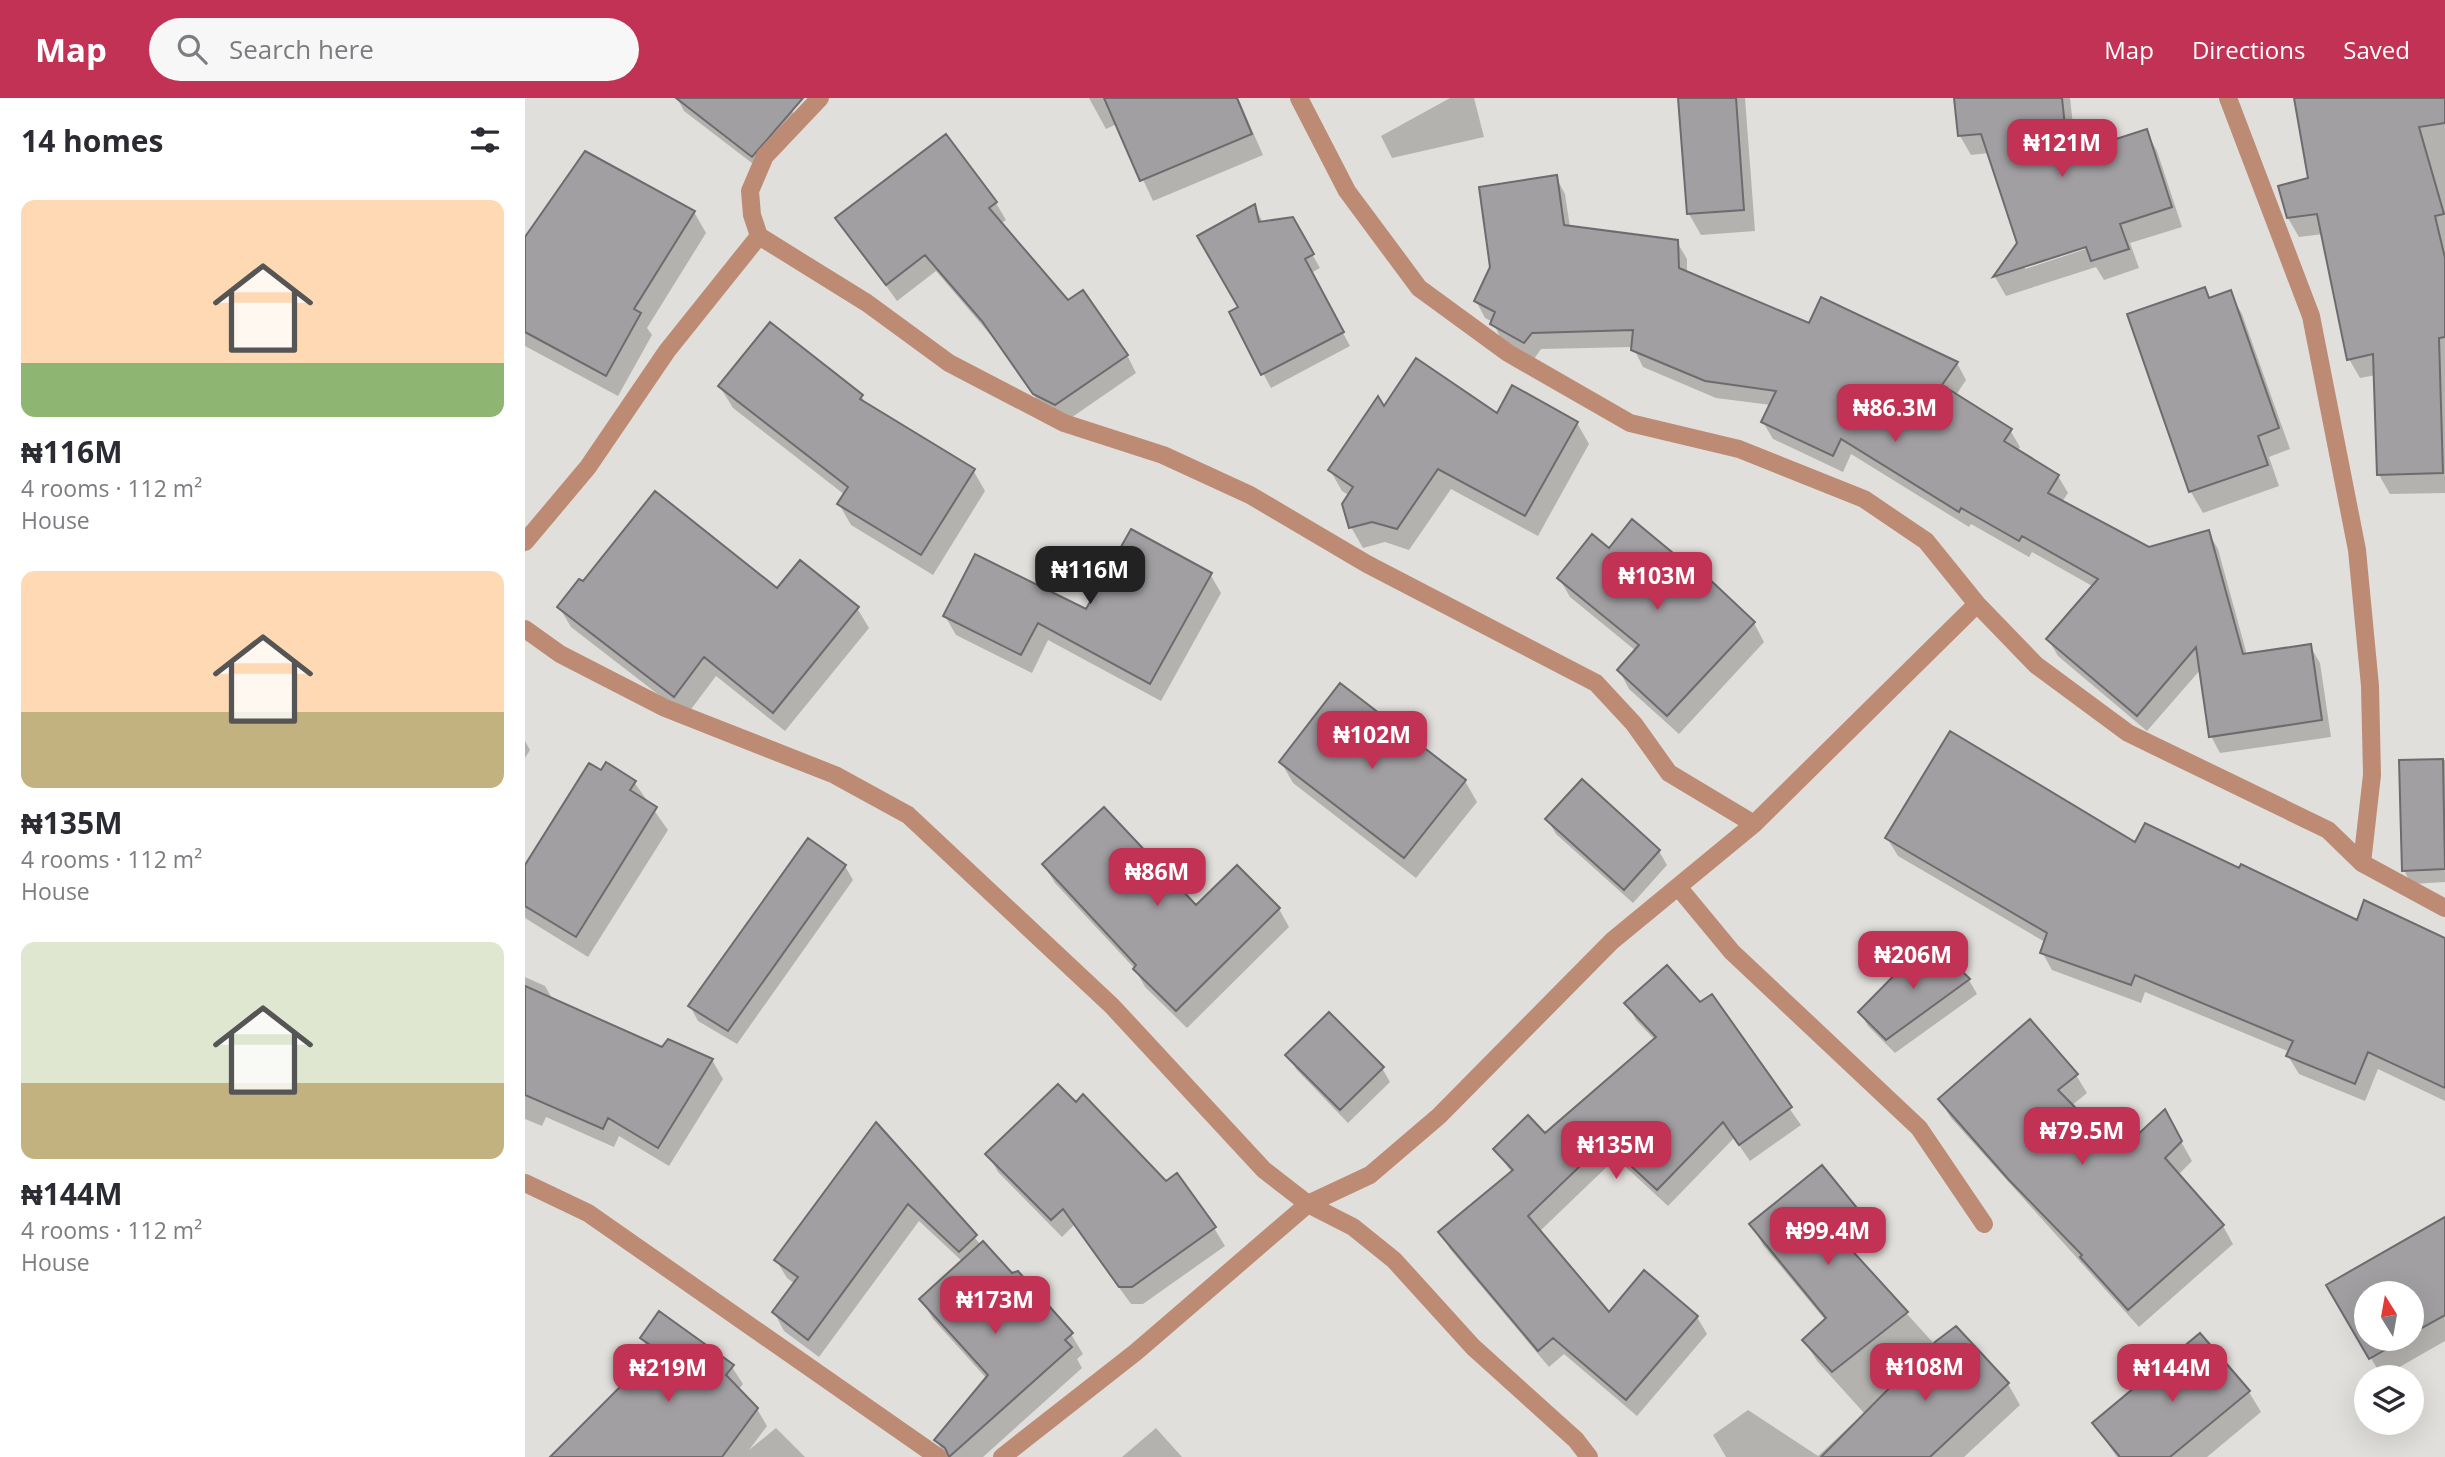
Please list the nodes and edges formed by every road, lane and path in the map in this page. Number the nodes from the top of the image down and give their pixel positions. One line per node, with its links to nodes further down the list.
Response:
1 (820, 98): 4 (street)
2 (1299, 98): 6 (street)
3 (2228, 98): 9 (street)
4 (759, 236): 5 (street); 8 (street)
5 (525, 542)
6 (1977, 604): 8 (street); 9 (street)
7 (525, 629): 13 (street)
8 (1754, 824): 10 (street)
9 (2362, 863): 11 (street)
10 (1679, 888): 13 (street); 14 (street)
11 (2445, 908)
12 (525, 1183): 15 (street)
13 (1308, 1204): 16 (street); 17 (street)
14 (1985, 1224)
15 (938, 1457)
16 (1002, 1457)
17 (1589, 1457)

